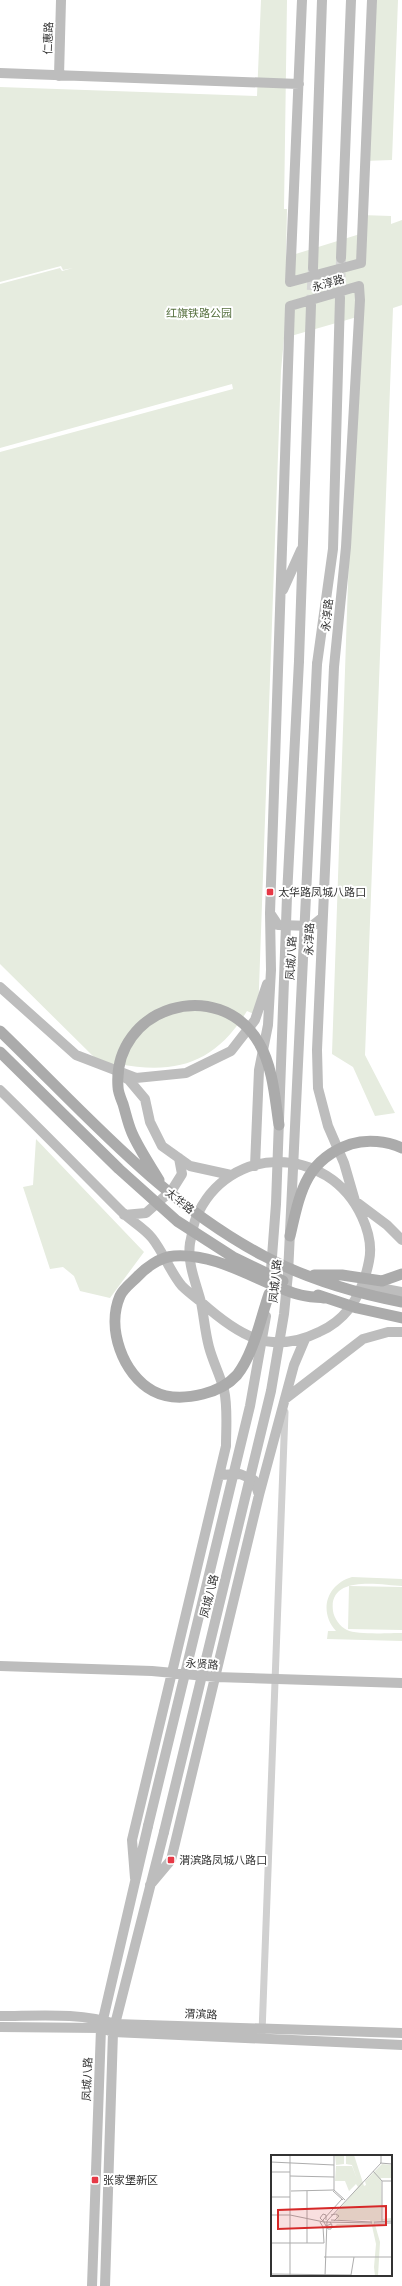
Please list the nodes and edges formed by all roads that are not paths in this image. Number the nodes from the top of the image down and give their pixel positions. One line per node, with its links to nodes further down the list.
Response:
1 (61, 0): 7 (street, 仁惠路)
2 (302, 0): 8 (street)
3 (322, 0): 10 (street, 永淳路)
4 (351, 0): 9 (street, 永淳路)
5 (372, 0): 8 (street)
6 (0, 73): 7 (street)
7 (59, 76): 8 (street)
8 (299, 84)
9 (341, 258)
10 (313, 268)
11 (340, 298): 14 (street, 永淳路)
12 (311, 305): 13 (street, 永淳路)
13 (303, 547): 15 (street); 16 (street, 永淳路)
14 (333, 549): 17 (street, 永淳路); 18 (street)
15 (281, 594): 18 (street, 永淳路); 19 (street, 永淳路)
16 (299, 661): 27 (street, 凤城八路, bridge)
17 (317, 664): 35 (street, 凤城八路, bridge)
18 (334, 667): 20 (street, 永淳路)
19 (270, 913): 20 (street); 21 (street, 永淳路)
20 (322, 918): 33 (street, 永淳路)
21 (271, 970): 25 (street); 30 (street, 永淳路)
22 (0, 987): 25 (street)
23 (0, 1031): 32 (main road, 太华路, bridge)
24 (0, 1052): 42 (main road, 太华路, bridge)
25 (103, 1065): 29 (street)
26 (0, 1090): 34 (street)
27 (279, 1125): 32 (main road, bridge); 41 (street, 凤城八路, bridge)
28 (402, 1148): 35 (main road, bridge)
29 (179, 1158): 31 (street); 34 (street)
30 (255, 1166): 31 (street, 凤城八路); 33 (street, 凤城八路)
31 (231, 1175): 43 (street, 凤城八路)
32 (166, 1191): 38 (main road, 太华路, bridge)
33 (355, 1201): 36 (street); 39 (street)
34 (124, 1215): 43 (street)
35 (290, 1236): 57 (street, 凤城八路, bridge)
36 (402, 1240)
37 (402, 1274): 38 (main road, bridge)
38 (306, 1275): 44 (main road, 太华路, bridge)
39 (364, 1284): 40 (street); 47 (street)
40 (402, 1292)
41 (269, 1294): 42 (main road, bridge); 56 (street, 凤城八路, bridge)
42 (324, 1298): 45 (main road, 太华路, bridge)
43 (201, 1302): 47 (street); 49 (street, 凤城八路)
44 (402, 1302)
45 (402, 1318)
46 (402, 1332): 48 (street)
47 (305, 1339): 48 (street, 凤城八路)
48 (285, 1399): 50 (street, 凤城八路); 54 (street)
49 (219, 1475): 50 (street); 52 (street, 凤城八路)
50 (259, 1495): 53 (street, 凤城八路)
51 (0, 1666): 52 (street, 永贤路)
52 (172, 1674): 53 (street, 永贤路); 56 (street, 凤城八路)
53 (216, 1677): 54 (street, 永贤路); 57 (street, 凤城八路)
54 (276, 1679): 55 (street, 永贤路); 62 (street)
55 (402, 1683)
56 (136, 1878): 59 (street, 凤城八路)
57 (150, 1885): 61 (street, 凤城八路)
58 (0, 2016): 59 (street, 渭滨路)
59 (102, 2024): 60 (street, 渭滨路); 61 (street, 渭滨路); 66 (street, 凤城八路)
60 (0, 2027)
61 (114, 2028): 62 (street, 渭滨路); 64 (street, 渭滨路); 67 (street, 凤城八路)
62 (262, 2028): 63 (street, 渭滨路); 64 (street)
63 (402, 2033)
64 (262, 2039): 65 (street, 渭滨路)
65 (402, 2045)
66 (92, 2286)
67 (105, 2286)

